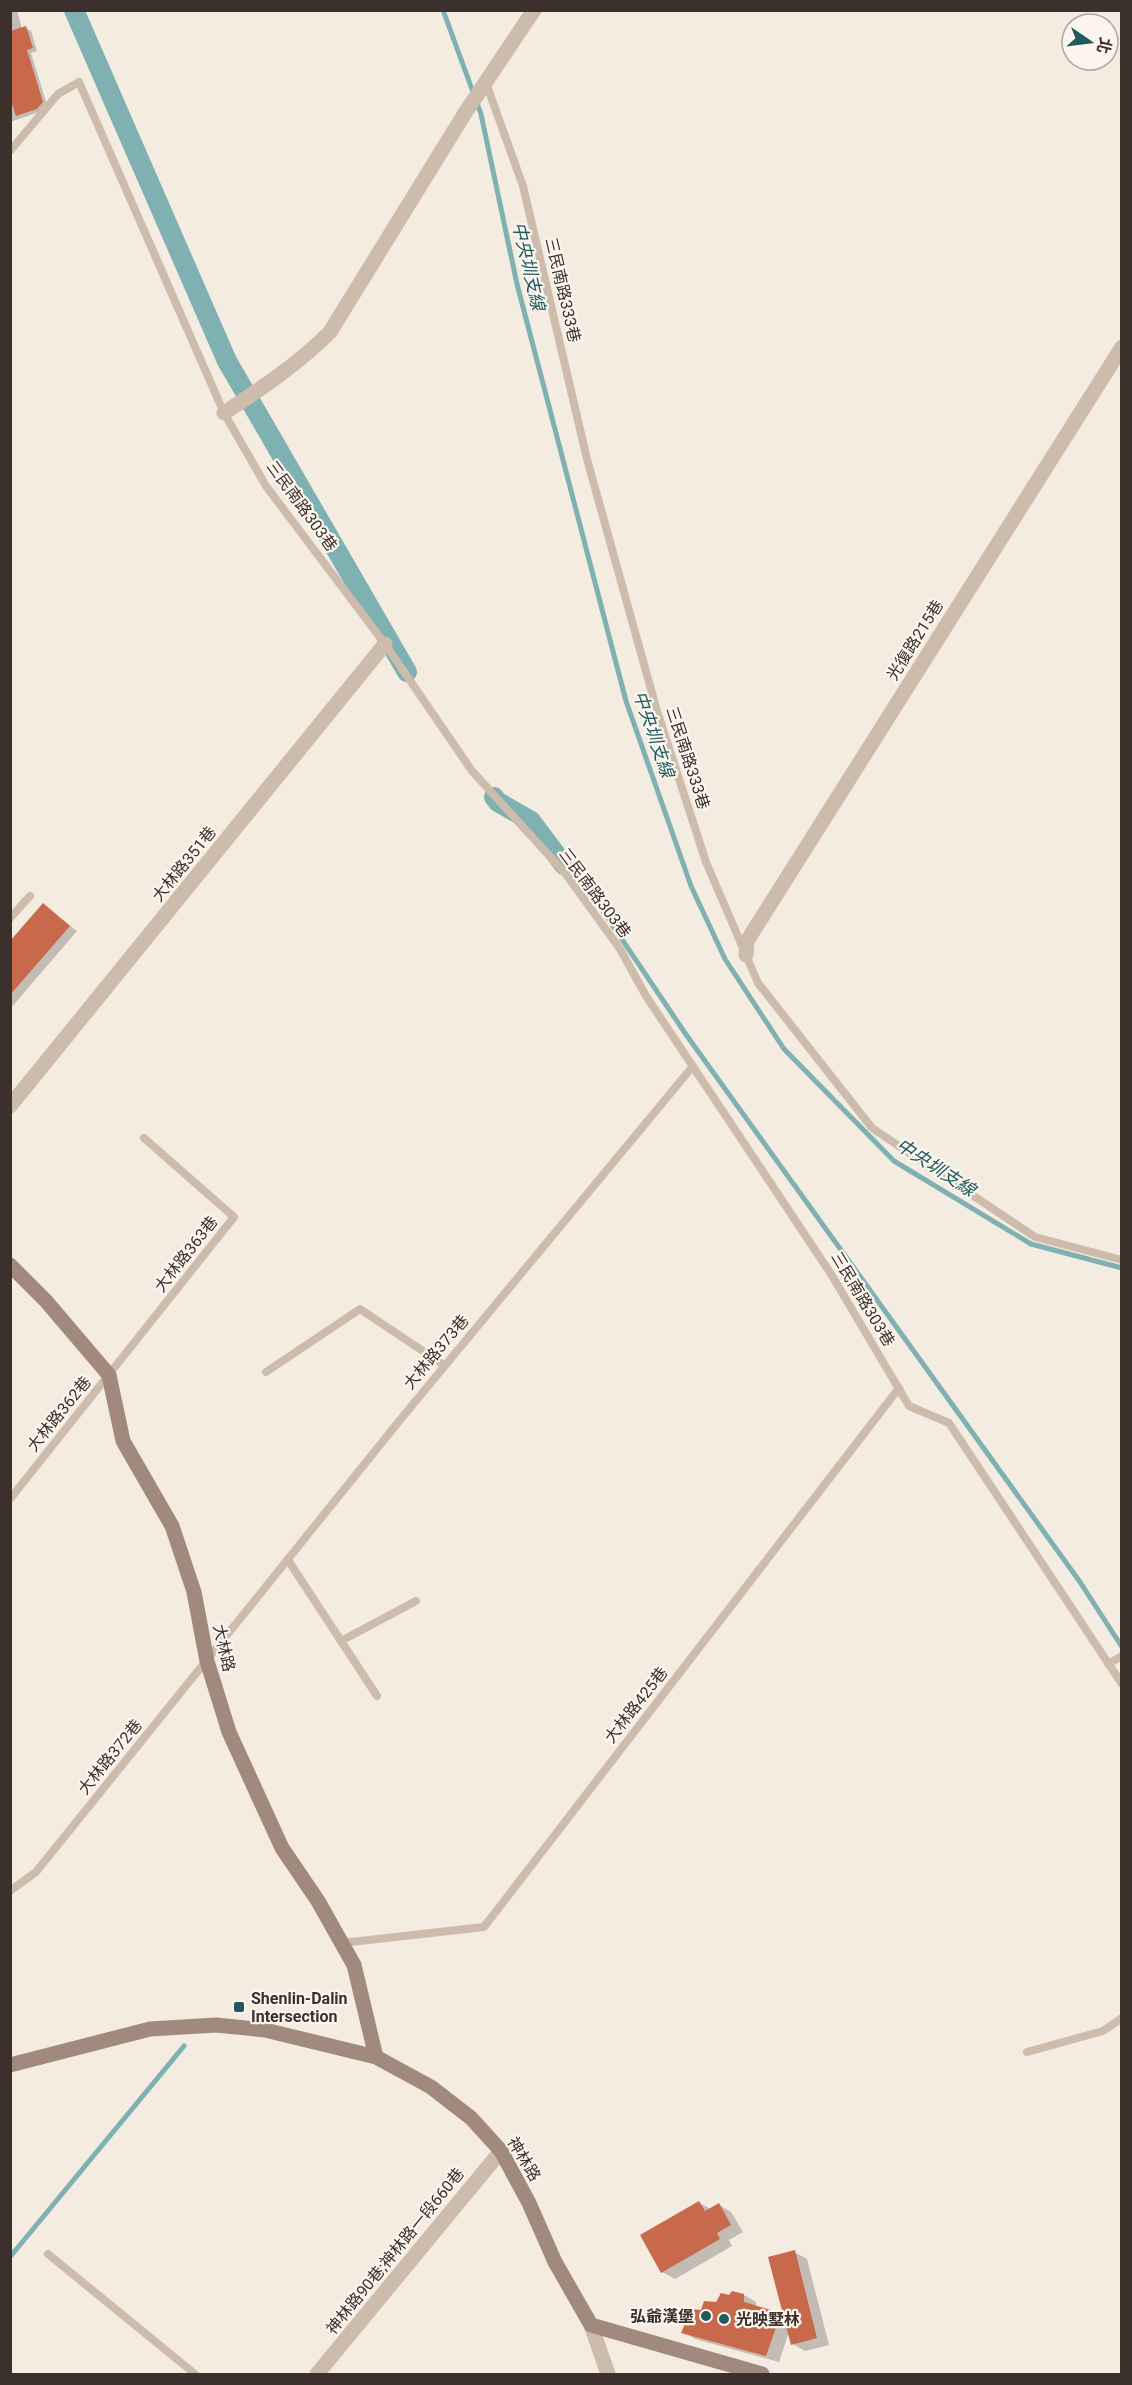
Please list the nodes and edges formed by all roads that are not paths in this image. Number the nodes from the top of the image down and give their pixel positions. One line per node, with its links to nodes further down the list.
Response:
1 (534, 10): 2 (street)
2 (483, 86): 5 (street); 9 (lane, 三民南路333巷)
3 (10, 151): 5 (lane, 三民南路303巷)
4 (1122, 347): 9 (street, 光復路215巷)
5 (225, 413): 6 (lane, 三民南路303巷)
6 (385, 644): 10 (lane, 三民南路303巷); 11 (street, 大林路351巷)
7 (30, 896): 8 (lane)
8 (10, 918)
9 (746, 955): 13 (lane, 三民南路333巷)
10 (693, 1066): 15 (lane, 大林路373巷); 18 (lane, 三民南路303巷)
11 (10, 1106)
12 (144, 1138): 17 (lane, 大林路363巷)
13 (1122, 1260)
14 (10, 1265): 17 (street, 大林路)
15 (444, 1365): 16 (lane); 20 (lane, 大林路373巷)
16 (266, 1372)
17 (109, 1376): 19 (lane, 大林路362巷); 24 (street, 大林路)
18 (899, 1389): 25 (lane, 三民南路303巷); 29 (lane, 大林路425巷)
19 (10, 1499)
20 (288, 1560): 22 (lane); 24 (lane, 大林路373巷)
21 (416, 1601): 22 (lane)
22 (341, 1641): 27 (lane)
23 (1122, 1656): 25 (lane)
24 (207, 1661): 28 (lane, 大林路372巷); 29 (street, 大林路)
25 (1108, 1664): 26 (lane, 三民南路303巷)
26 (1122, 1684)
27 (377, 1696)
28 (10, 1891)
29 (342, 1942): 32 (street, 大林路)
30 (1122, 2018): 31 (lane)
31 (1027, 2052)
32 (376, 2057): 33 (street, 神林路); 34 (street, 神林路)
33 (10, 2065)
34 (501, 2151): 36 (street, 神林路); 38 (street, 神林路90巷;神林路一段660巷)
35 (48, 2254): 37 (lane)
36 (591, 2325): 39 (street); 40 (street)
37 (195, 2374)
38 (317, 2374)
39 (608, 2374)
40 (762, 2374)

